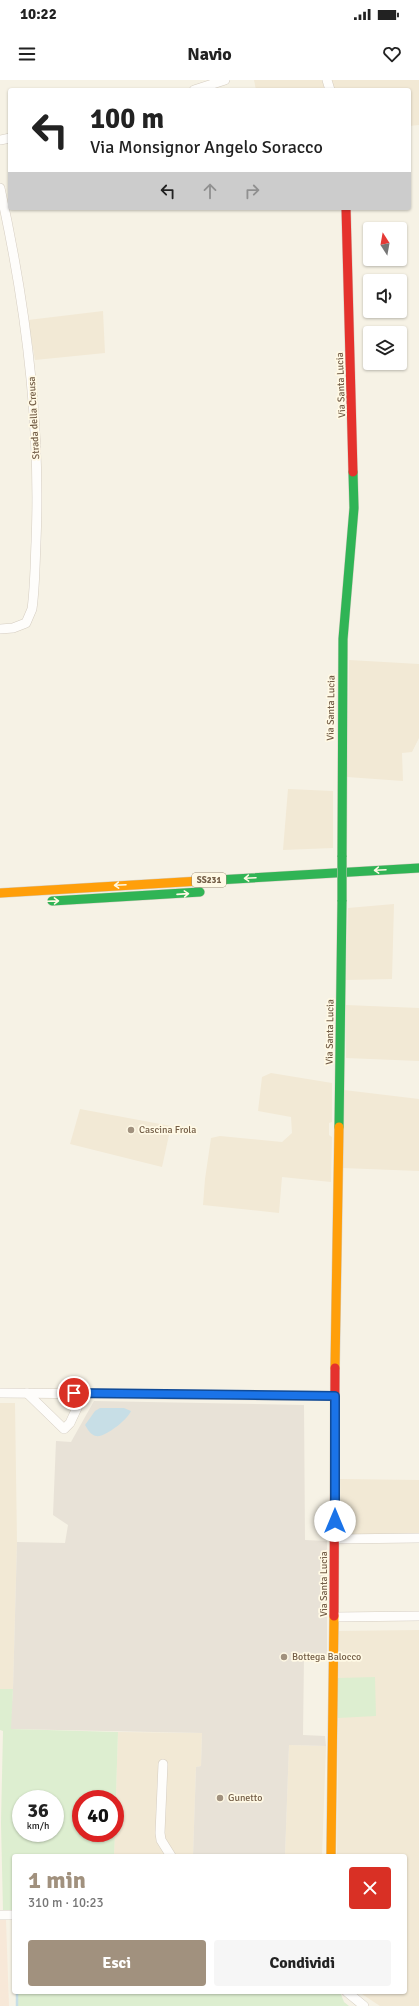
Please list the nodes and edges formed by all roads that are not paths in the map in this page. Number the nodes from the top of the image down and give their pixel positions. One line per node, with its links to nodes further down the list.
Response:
1 (225, 80): 2 (street)
2 (200, 88)
3 (0, 188): 5 (street, Strada della Creusa)
4 (346, 210): 15 (main road, Via Santa Lucia, bridge)
5 (0, 629)
6 (419, 868): 9 (main road, SS231, one-way to 9)
7 (351, 883): 8 (main road)
8 (336, 884)
9 (0, 892)
10 (207, 892): 11 (main road, SS231, one-way to 10)
11 (40, 901)
12 (0, 1393): 13 (street)
13 (27, 1393): 14 (street); 14 (street)
14 (84, 1393): 15 (street)
15 (335, 1396): 17 (main road, Via Santa Lucia)
16 (419, 1538): 17 (street)
17 (335, 1539): 19 (main road, Via Santa Lucia)
18 (419, 1616): 19 (street)
19 (335, 1617): 22 (main road, Via Santa Lucia)
20 (163, 1764): 21 (street)
21 (169, 1854)
22 (331, 1854)
23 (0, 1915): 24 (street)
24 (12, 1916)
25 (349, 1994): 26 (street)
26 (364, 2006)

